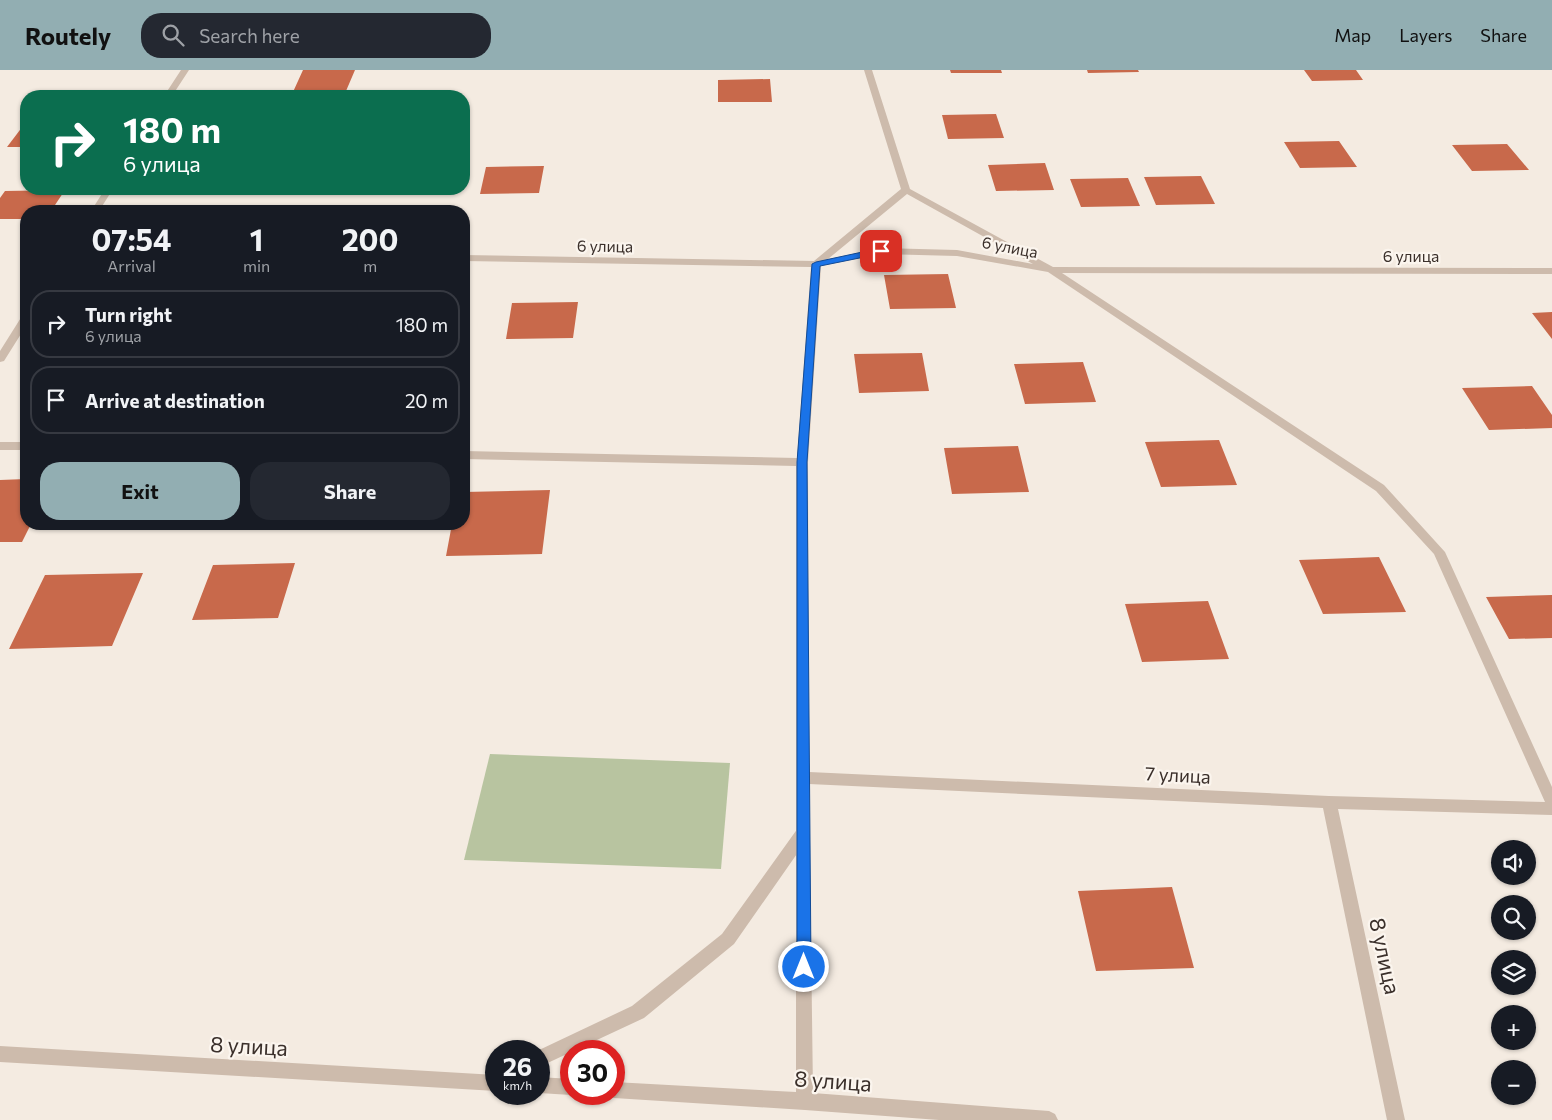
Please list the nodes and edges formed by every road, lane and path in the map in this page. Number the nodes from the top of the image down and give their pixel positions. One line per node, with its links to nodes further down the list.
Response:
1 (185, 70): 3 (street)
2 (868, 70): 4 (street)
3 (172, 90)
4 (906, 190): 6 (street); 7 (street)
5 (470, 258): 6 (street, 6 улица)
6 (816, 264): 7 (street, 6 улица); 14 (street)
7 (1051, 270): 8 (street, 6 улица); 17 (street)
8 (1552, 271)
9 (20, 327): 10 (street)
10 (0, 359)
11 (0, 446): 12 (street)
12 (20, 446)
13 (470, 455): 14 (street)
14 (802, 462): 15 (street)
15 (802, 778): 16 (street, 7 улица); 19 (street)
16 (1329, 802): 18 (street, 7 улица); 26 (street, 8 улица)
17 (1552, 803)
18 (1552, 809)
19 (802, 833): 21 (street); 24 (street)
20 (0, 1054): 22 (street, 8 улица)
21 (550, 1054)
22 (485, 1081)
23 (625, 1091): 24 (street, 8 улица)
24 (805, 1101): 25 (street, 8 улица)
25 (1048, 1120)
26 (1396, 1120)

